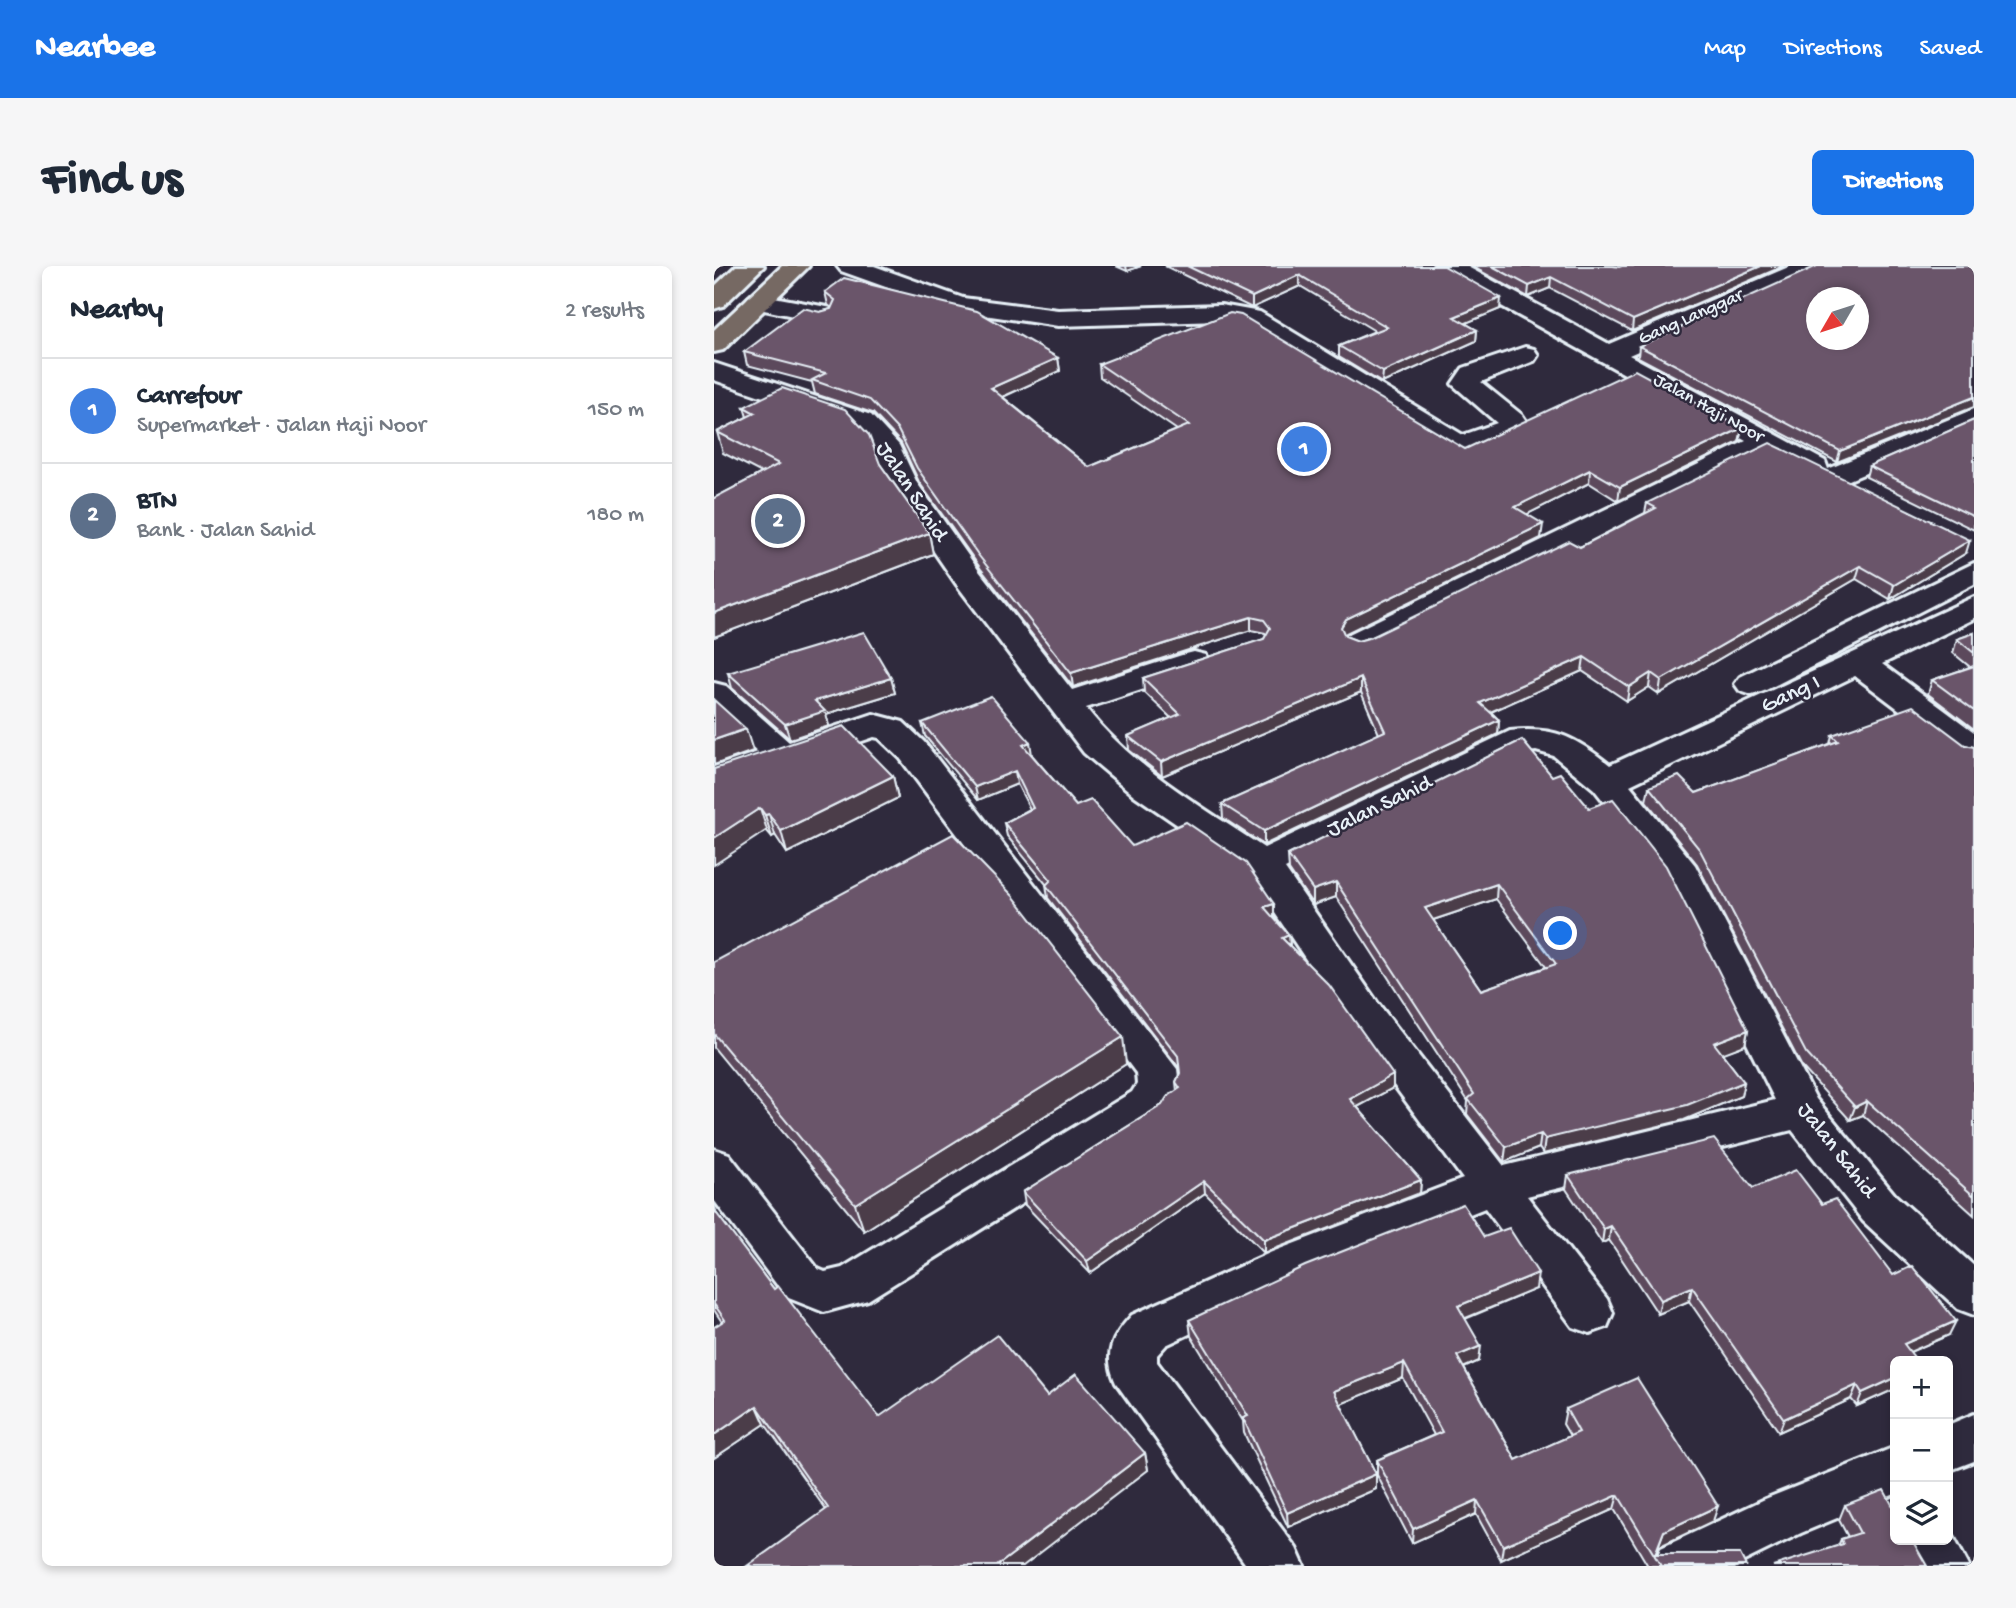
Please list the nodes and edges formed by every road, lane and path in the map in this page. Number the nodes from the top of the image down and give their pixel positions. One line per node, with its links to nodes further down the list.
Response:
1 (751, 266): 8 (main road)
2 (796, 266): 9 (main road)
3 (1447, 266): 12 (street, Jalan Haji Noor)
4 (1750, 266): 7 (street)
5 (1812, 266): 7 (street, Gang Langgar)
6 (862, 270): 13 (street)
7 (1777, 280): 12 (street, Gang Langgar)
8 (714, 301)
9 (766, 304): 10 (street); 11 (main road)
10 (813, 312)
11 (714, 344)
12 (1608, 354): 16 (street, Jalan Haji Noor)
13 (1525, 355)
14 (716, 371): 26 (street, Jalan Sahid)
15 (1968, 426): 17 (street)
16 (1767, 442): 17 (street, Jalan Haji Noor); 21 (street)
17 (1835, 477): 18 (street, Jalan Haji Noor)
18 (1870, 494)
19 (1974, 572): 24 (street)
20 (1974, 607): 23 (street, Gang I)
21 (1359, 642)
22 (1227, 651): 26 (street)
23 (1859, 663): 27 (street); 30 (street, Gang I)
24 (1752, 684)
25 (714, 694): 28 (street)
26 (1063, 704): 31 (street, Jalan Sahid)
27 (1974, 750)
28 (781, 754): 29 (street); 33 (street)
29 (714, 780)
30 (1607, 781): 31 (street, Jalan Sahid); 32 (street, Jalan Sahid)
31 (1262, 865): 34 (street)
32 (1801, 1111): 34 (street); 35 (street, Jalan Sahid)
33 (714, 1167)
34 (1494, 1186): 36 (street); 41 (street)
35 (1974, 1295)
36 (1590, 1313)
37 (1974, 1437): 38 (street)
38 (1953, 1446)
39 (1890, 1478): 42 (street)
40 (1930, 1545): 43 (street)
41 (1278, 1566)
42 (1679, 1566)
43 (1943, 1566)

